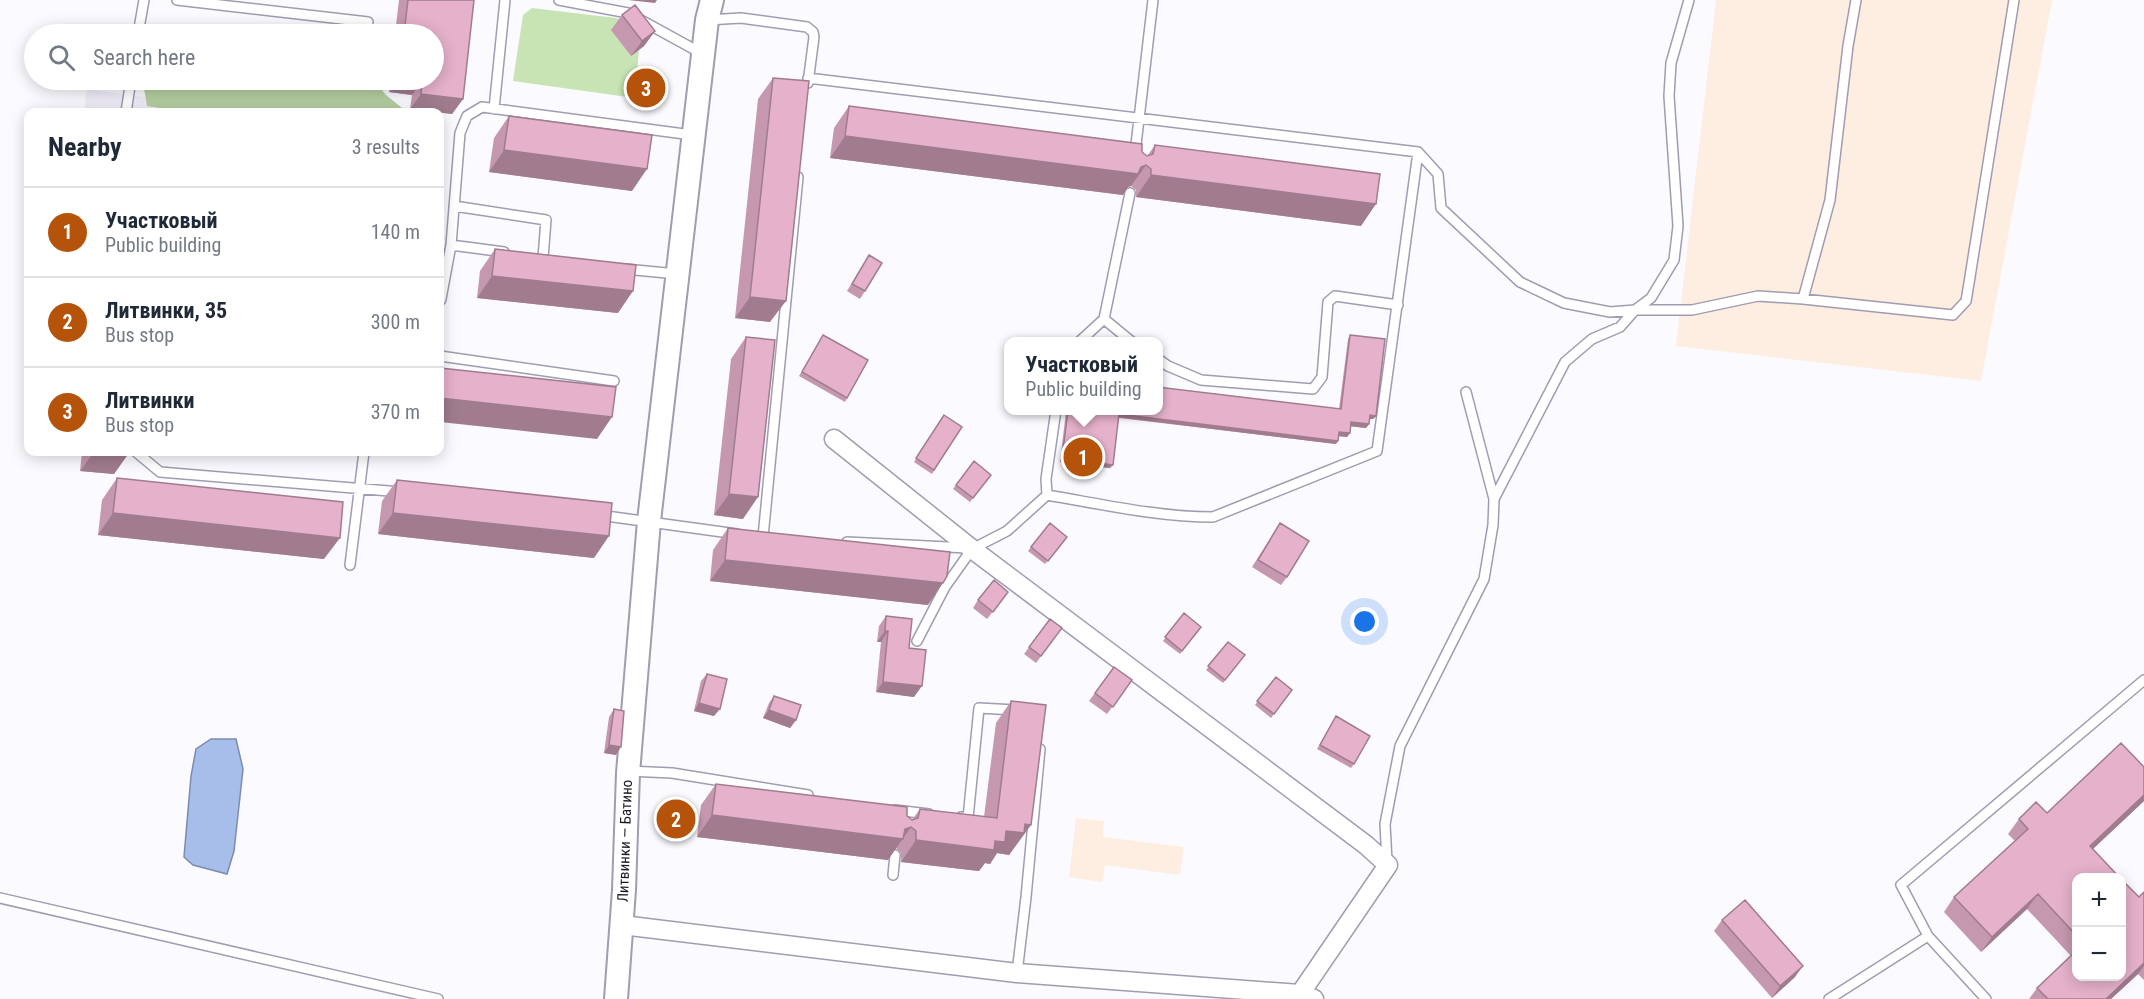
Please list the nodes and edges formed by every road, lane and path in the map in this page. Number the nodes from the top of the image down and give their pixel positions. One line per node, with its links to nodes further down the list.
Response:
1 (144, 0): 11 (lane)
2 (177, 0): 10 (lane)
3 (506, 0): 17 (lane)
4 (559, 0): 12 (lane)
5 (1153, 0): 18 (lane)
6 (1689, 0): 35 (lane)
7 (1856, 0): 33 (lane)
8 (2014, 0): 33 (lane)
9 (709, 10): 12 (street, Литвинки — Батино); 13 (lane)
10 (368, 22)
11 (140, 24)
12 (703, 54): 19 (street, Литвинки — Батино)
13 (808, 78): 14 (lane); 18 (lane)
14 (807, 89)
15 (129, 90): 16 (lane)
16 (127, 108)
17 (494, 109): 19 (lane); 24 (lane)
18 (1139, 119): 20 (lane); 21 (lane)
19 (694, 136): 31 (street, Литвинки — Батино)
20 (1418, 152): 34 (lane); 35 (lane)
21 (1134, 160)
22 (799, 172): 53 (lane)
23 (1130, 193): 36 (lane)
24 (454, 206): 25 (lane); 28 (lane)
25 (451, 245): 26 (lane); 32 (lane)
26 (509, 253)
27 (532, 256): 28 (lane)
28 (543, 258): 29 (lane)
29 (554, 259)
30 (616, 268): 31 (lane)
31 (679, 274): 52 (street, Литвинки — Батино)
32 (444, 283)
33 (1803, 299): 35 (lane)
34 (1398, 305): 40 (lane); 49 (lane)
35 (1635, 310): 50 (lane)
36 (1104, 319): 37 (lane); 38 (lane)
37 (1084, 337)
38 (1126, 337)
39 (444, 357): 41 (lane)
40 (1163, 362)
41 (614, 381)
42 (1466, 392): 50 (lane)
43 (1055, 415): 49 (lane)
44 (834, 440): 56 (street)
45 (141, 456): 47 (lane)
46 (364, 456): 47 (lane)
47 (361, 487): 48 (lane); 57 (lane)
48 (408, 493)
49 (1047, 495): 56 (lane)
50 (1494, 499): 68 (lane)
51 (587, 514): 52 (lane)
52 (649, 521): 53 (lane); 62 (street, Литвинки — Батино)
53 (755, 536): 54 (lane)
54 (775, 537)
55 (833, 541): 56 (lane)
56 (972, 549): 58 (lane); 68 (street)
57 (350, 565)
58 (917, 641)
59 (2142, 685): 72 (lane)
60 (1022, 711): 66 (lane)
61 (1041, 736): 73 (lane)
62 (628, 771): 63 (lane); 71 (street, Литвинки — Батино)
63 (820, 797)
64 (889, 809): 65 (lane)
65 (934, 814)
66 (946, 815)
67 (895, 855): 69 (lane)
68 (1388, 866): 74 (street)
69 (893, 874)
70 (0, 898): 75 (lane)
71 (622, 925): 73 (street); 76 (street, Литвинки — Батино)
72 (1928, 936): 77 (lane); 78 (lane)
73 (1017, 973): 74 (street)
74 (1307, 996)
75 (438, 999)
76 (616, 999)
77 (1829, 999)
78 (1986, 999)

